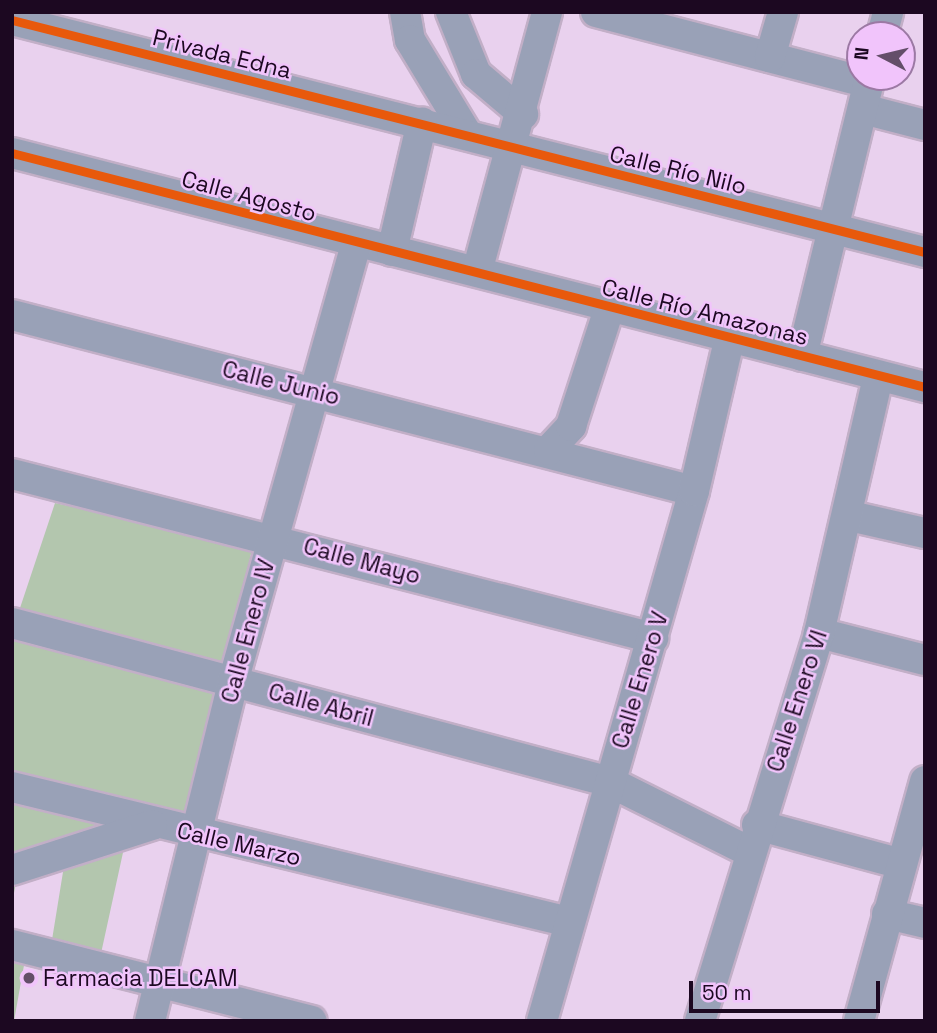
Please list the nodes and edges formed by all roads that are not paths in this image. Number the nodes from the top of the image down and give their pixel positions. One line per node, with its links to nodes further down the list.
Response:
1 (405, 12): 14 (street)
2 (451, 12): 11 (street)
3 (547, 12): 11 (street)
4 (596, 12): 7 (street)
5 (783, 12): 7 (street)
6 (12, 20): 12 (street, Privada Edna)
7 (770, 57): 8 (street)
8 (846, 83)
9 (867, 91): 17 (street)
10 (869, 91): 13 (street)
11 (523, 114): 15 (street)
12 (422, 122): 14 (street, Calle Río Nilo); 19 (street)
13 (925, 125)
14 (467, 134): 15 (street, Calle Río Nilo)
15 (515, 149): 17 (street, Calle Río Nilo); 21 (street)
16 (12, 153): 18 (street, Calle Agosto)
17 (837, 229): 20 (street, Calle Río Nilo); 25 (street)
18 (356, 244): 19 (street, Calle Agosto); 28 (street, Calle Enero IV)
19 (392, 251): 21 (street, Calle Agosto)
20 (925, 252)
21 (478, 268): 22 (street, Calle Río Amazonas)
22 (609, 309): 24 (street, Calle Río Amazonas); 29 (street)
23 (12, 315): 28 (street, Calle Junio)
24 (730, 336): 25 (street, Calle Río Amazonas); 31 (street, Calle Enero V)
25 (802, 356): 26 (street, Calle Río Amazonas)
26 (878, 377): 27 (street, Calle Río Amazonas); 32 (street, Calle Enero VI)
27 (925, 387)
28 (316, 392): 29 (street, Calle Junio); 34 (street, Calle Enero IV)
29 (549, 450): 31 (street, Calle Junio)
30 (12, 474): 34 (street, Calle Mayo)
31 (694, 491): 37 (street, Calle Enero V)
32 (850, 516): 33 (street); 36 (street, Calle Enero VI)
33 (925, 533)
34 (275, 537): 37 (street, Calle Mayo); 39 (street, Calle Enero IV)
35 (12, 623): 39 (street, Calle Abril)
36 (819, 633): 38 (street); 45 (street, Calle Enero VI)
37 (653, 638): 41 (street, Calle Enero V)
38 (925, 660)
39 (233, 682): 41 (street, Calle Abril); 44 (street, Calle Enero IV)
40 (925, 781): 46 (street)
41 (610, 782): 45 (street, Calle Abril); 49 (street, Calle Enero V)
42 (12, 787): 43 (street, Calle Marzo)
43 (152, 825): 44 (street, Calle Marzo); 47 (street)
44 (198, 832): 49 (street, Calle Marzo); 52 (street, Calle Enero IV)
45 (752, 838): 46 (street, Calle Abril); 56 (street, Calle Enero VI)
46 (902, 863): 48 (street)
47 (12, 870)
48 (887, 914): 50 (street); 57 (street)
49 (565, 921): 55 (street, Calle Enero V)
50 (925, 923)
51 (12, 946): 52 (street)
52 (158, 985): 53 (street, Calle Enero IV); 54 (street)
53 (149, 1021)
54 (312, 1021)
55 (542, 1021)
56 (700, 1021)
57 (859, 1021)

